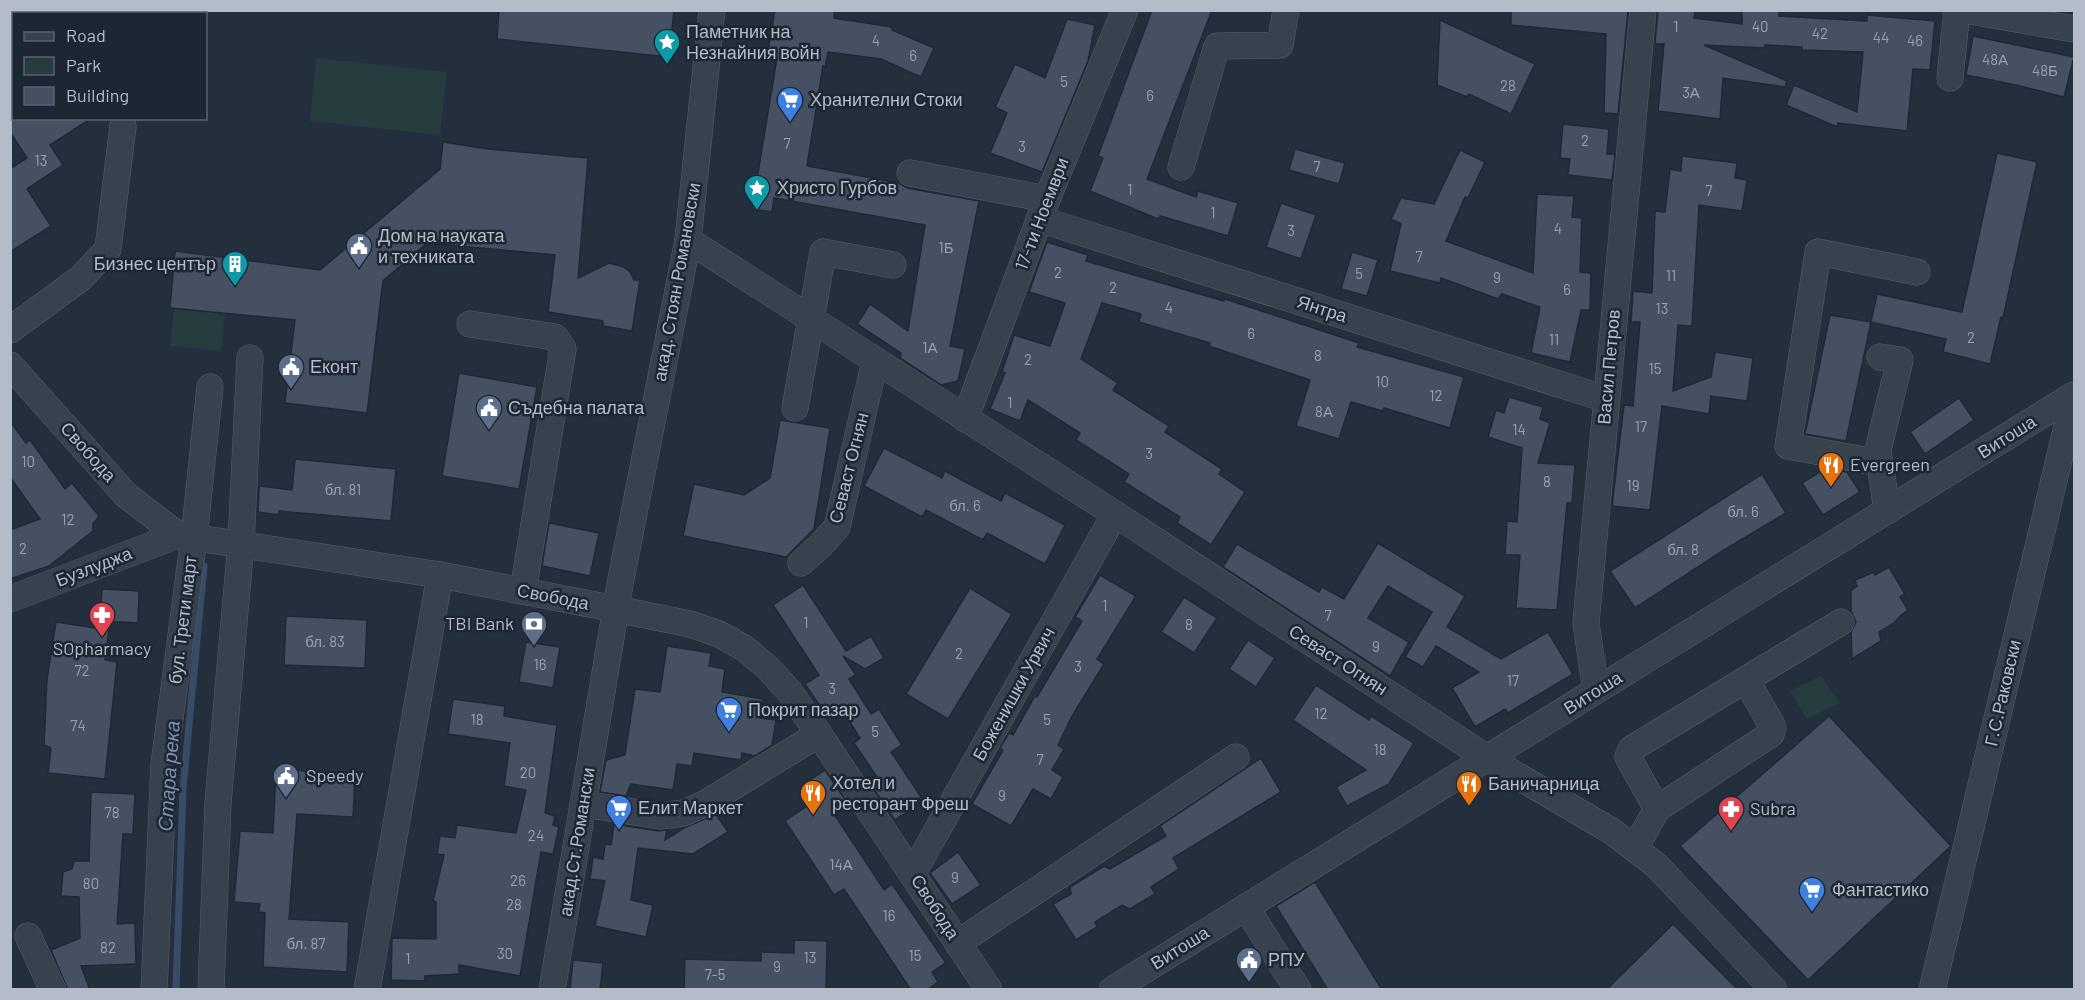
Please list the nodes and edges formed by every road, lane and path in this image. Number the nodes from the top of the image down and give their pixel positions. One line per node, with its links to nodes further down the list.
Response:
1 (712, 10): 13 (street, акад. Стоян Романовски)
2 (1125, 10): 12 (street, 17-ти Ноември)
3 (1286, 10): 10 (street)
4 (1643, 10): 25 (street, Васил Петров)
5 (1957, 10): 8 (street)
6 (1964, 10): 7 (street)
7 (2074, 29)
8 (1950, 78)
9 (123, 126): 18 (street)
10 (1181, 167)
11 (910, 173): 12 (street, Янтра)
12 (1043, 209): 25 (street, Янтра); 27 (street, 17-ти Ноември)
13 (688, 240): 16 (street, Севаст Огнян); 37 (street, акад. Стоян Романовски)
14 (893, 265): 16 (street)
15 (1917, 272): 28 (street)
16 (811, 321): 21 (street, Севаст Огнян); 26 (street)
17 (470, 324): 35 (street)
18 (10, 330)
19 (1880, 357): 28 (street)
20 (250, 358): 32 (street)
21 (875, 361): 27 (street, Севаст Огнян); 33 (street, Севаст Огнян)
22 (10, 364): 31 (street, Свобода)
23 (210, 387): 31 (street, бул. Трети март)
24 (2074, 396): 29 (street, Витоша); 61 (street, Г.С.Раковски)
25 (1606, 399): 40 (street, Васил Петров)
26 (795, 408)
27 (966, 419): 30 (street, Севаст Огнян)
28 (1880, 463): 29 (street)
29 (1887, 511): 40 (street, Витоша)
30 (1115, 514): 44 (street, Севаст Огнян); 48 (street, Боженишки Урвич)
31 (186, 536): 32 (street, Свобода); 36 (street, Бузлуджа); 53 (street, бул. Трети март)
32 (241, 543): 34 (street, Свобода); 54 (street)
33 (801, 563)
34 (440, 574): 35 (street, Свобода); 55 (street)
35 (523, 591): 37 (street, Свобода)
36 (10, 599)
37 (616, 609): 41 (street, акад. Стоян Романовски); 42 (street, Свобода)
38 (1841, 622): 39 (street)
39 (1746, 680): 46 (street); 46 (street)
40 (1596, 691): 44 (street, Витоша)
41 (601, 694): 45 (street, акад.Ст.Романски)
42 (819, 734): 45 (street); 48 (street, Свобода)
43 (1236, 757): 51 (street)
44 (1487, 758): 47 (street, Севаст Огнян); 49 (street, Витоша)
45 (583, 804): 56 (street, акад.Ст.Романски)
46 (1657, 809): 47 (street)
47 (1635, 848): 60 (street, Севаст Огнян)
48 (913, 873): 51 (street, Свобода)
49 (1246, 907): 58 (street, Витоша); 59 (street)
50 (28, 936): 52 (street)
51 (958, 943): 57 (street, Свобода)
52 (53, 990)
53 (154, 990)
54 (211, 990)
55 (367, 990)
56 (552, 990)
57 (989, 990)
58 (1112, 990)
59 (1298, 990)
60 (1774, 990)
61 (1932, 990)

